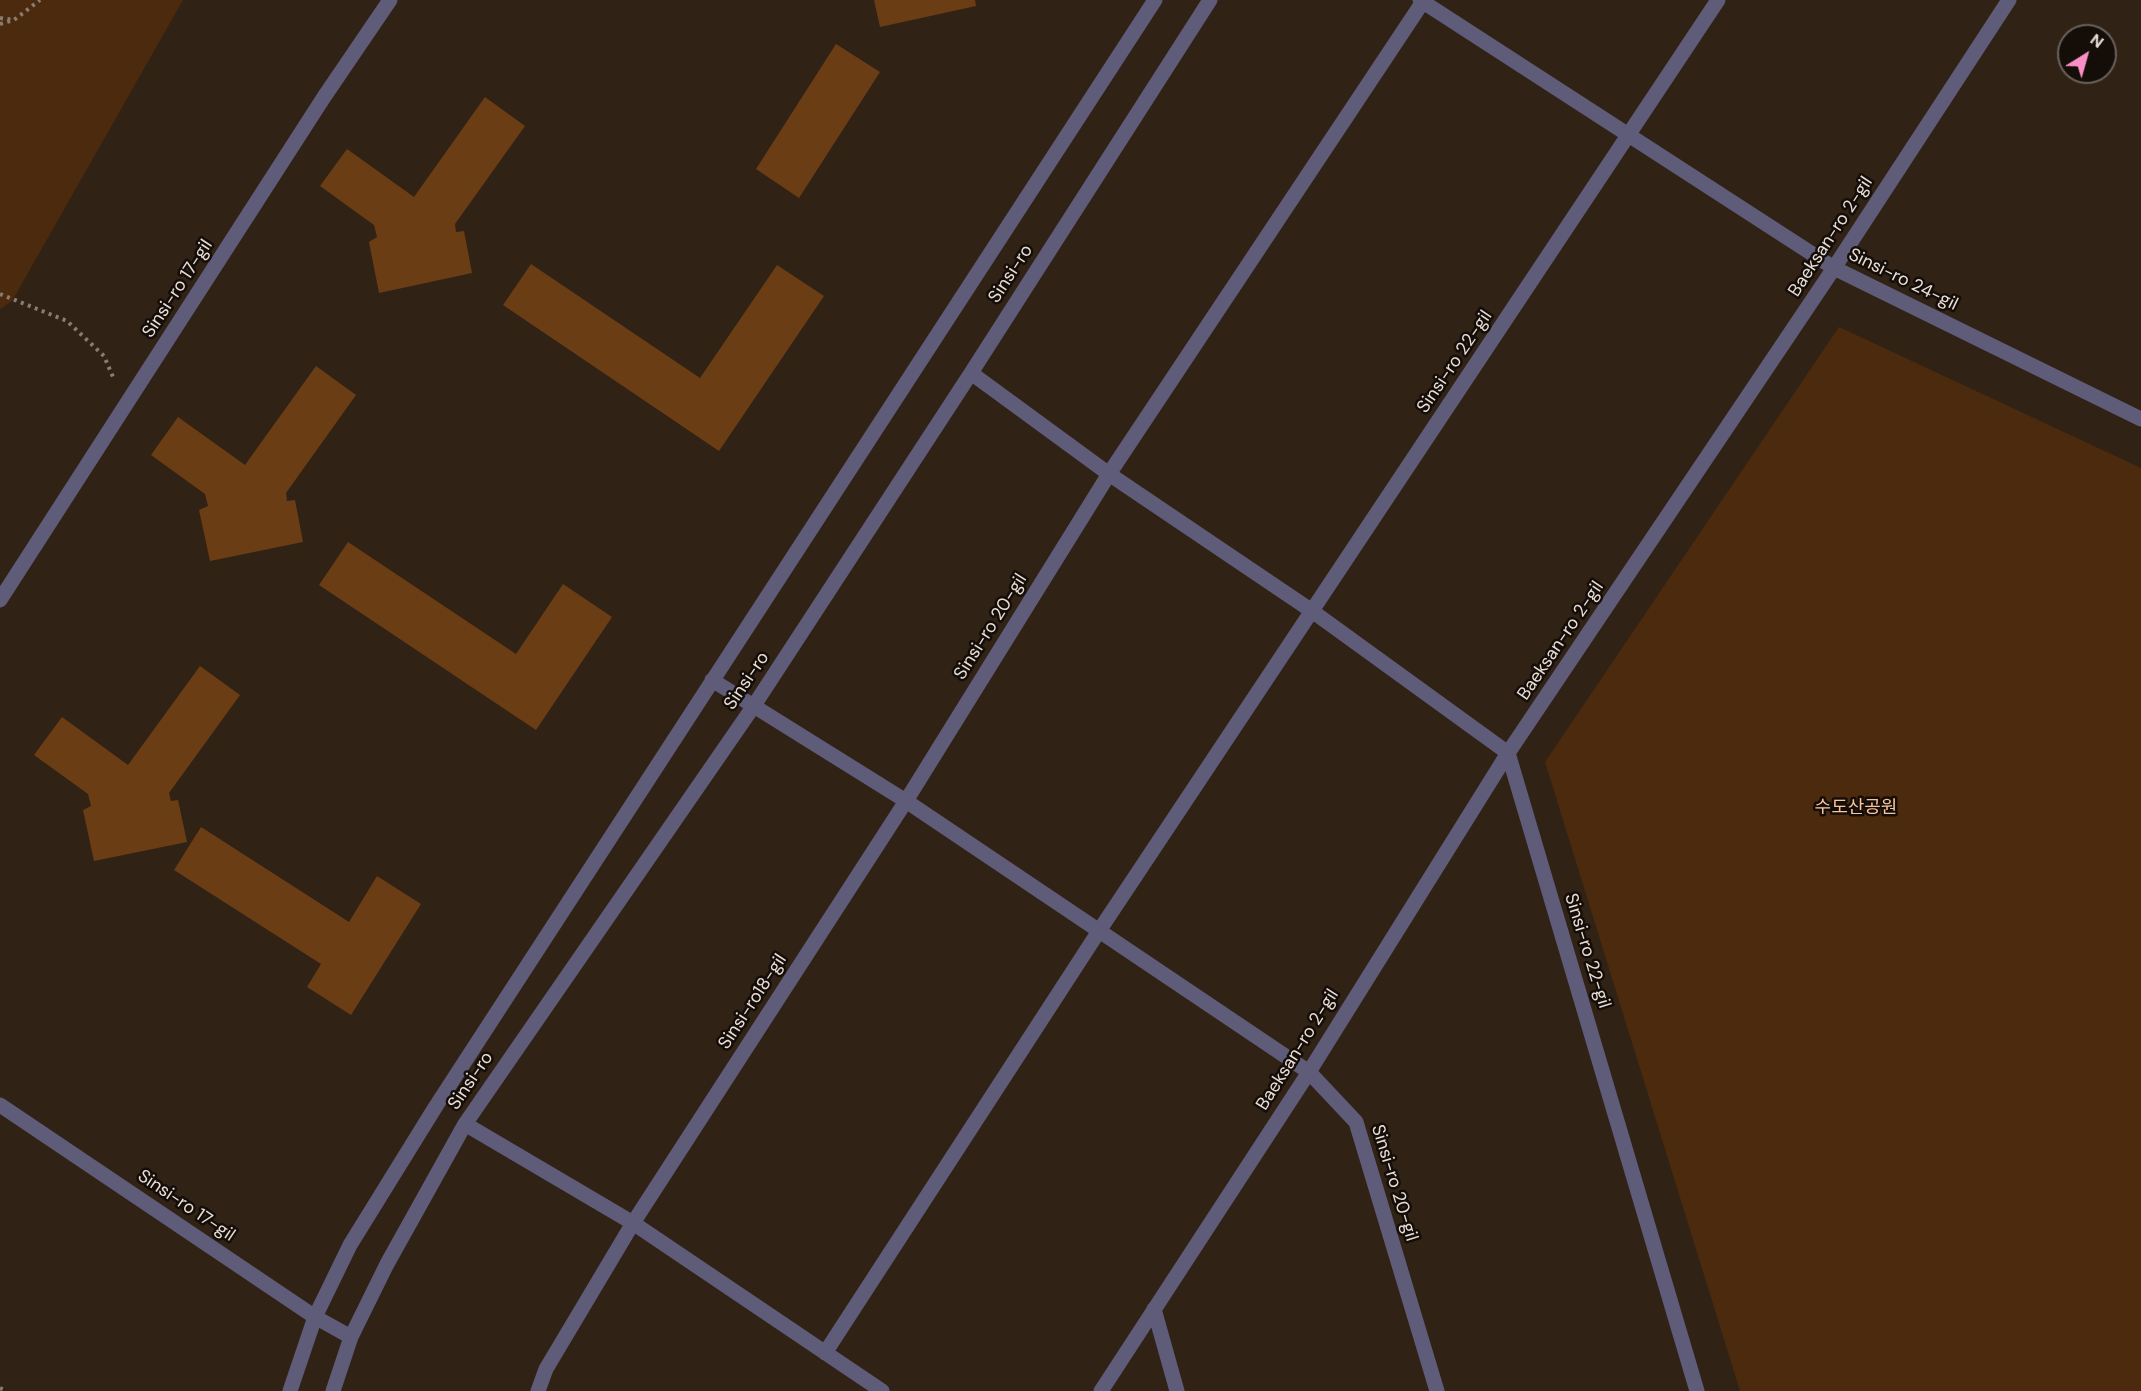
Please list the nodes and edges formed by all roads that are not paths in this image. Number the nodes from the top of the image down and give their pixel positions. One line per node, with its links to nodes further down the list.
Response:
1 (390, 0): 12 (street, Sinsi-ro 17-gil)
2 (1155, 0): 14 (street, Sinsi-ro)
3 (1210, 0): 9 (street, Sinsi-ro)
4 (1718, 0): 7 (street)
5 (2009, 0): 8 (street, Baeksan-ro 2-gil)
6 (1423, 1): 7 (street, Sinsi-ro 24-gil); 11 (street)
7 (1629, 135): 8 (street, Sinsi-ro 24-gil); 13 (street, Sinsi-ro 22-gil)
8 (1834, 268): 10 (street, Sinsi-ro 24-gil); 16 (street, Baeksan-ro 2-gil)
9 (971, 373): 11 (street); 15 (street, Sinsi-ro)
10 (2141, 419)
11 (1109, 474): 13 (street); 17 (street, Sinsi-ro 20-gil)
12 (0, 600)
13 (1312, 611): 16 (street); 18 (street)
14 (712, 680): 15 (street, Sinsi-ro 20-gil); 24 (street, Sinsi-ro)
15 (753, 707): 17 (street, Sinsi-ro 20-gil); 21 (street, Sinsi-ro)
16 (1508, 753): 19 (street, Baeksan-ro 2-gil); 34 (street, Sinsi-ro 22-gil)
17 (906, 801): 18 (street, Sinsi-ro 20-gil); 22 (street, Sinsi-ro18-gil)
18 (1099, 931): 19 (street, Sinsi-ro 20-gil); 26 (street)
19 (1308, 1072): 23 (street, Baeksan-ro 2-gil); 33 (street, Sinsi-ro 20-gil)
20 (0, 1106): 24 (street, Sinsi-ro 17-gil)
21 (465, 1124): 22 (street); 25 (street, Sinsi-ro)
22 (633, 1223): 26 (street); 29 (street, Sinsi-ro18-gil)
23 (1154, 1309): 31 (street, Baeksan-ro 2-gil); 32 (street)
24 (315, 1317): 25 (street, Sinsi-ro 17-gil); 27 (street, Sinsi-ro)
25 (351, 1337): 28 (street, Sinsi-ro)
26 (825, 1353): 30 (street)
27 (290, 1391)
28 (333, 1391)
29 (538, 1391)
30 (882, 1391)
31 (1101, 1391)
32 (1178, 1391)
33 (1437, 1391)
34 (1697, 1391)

